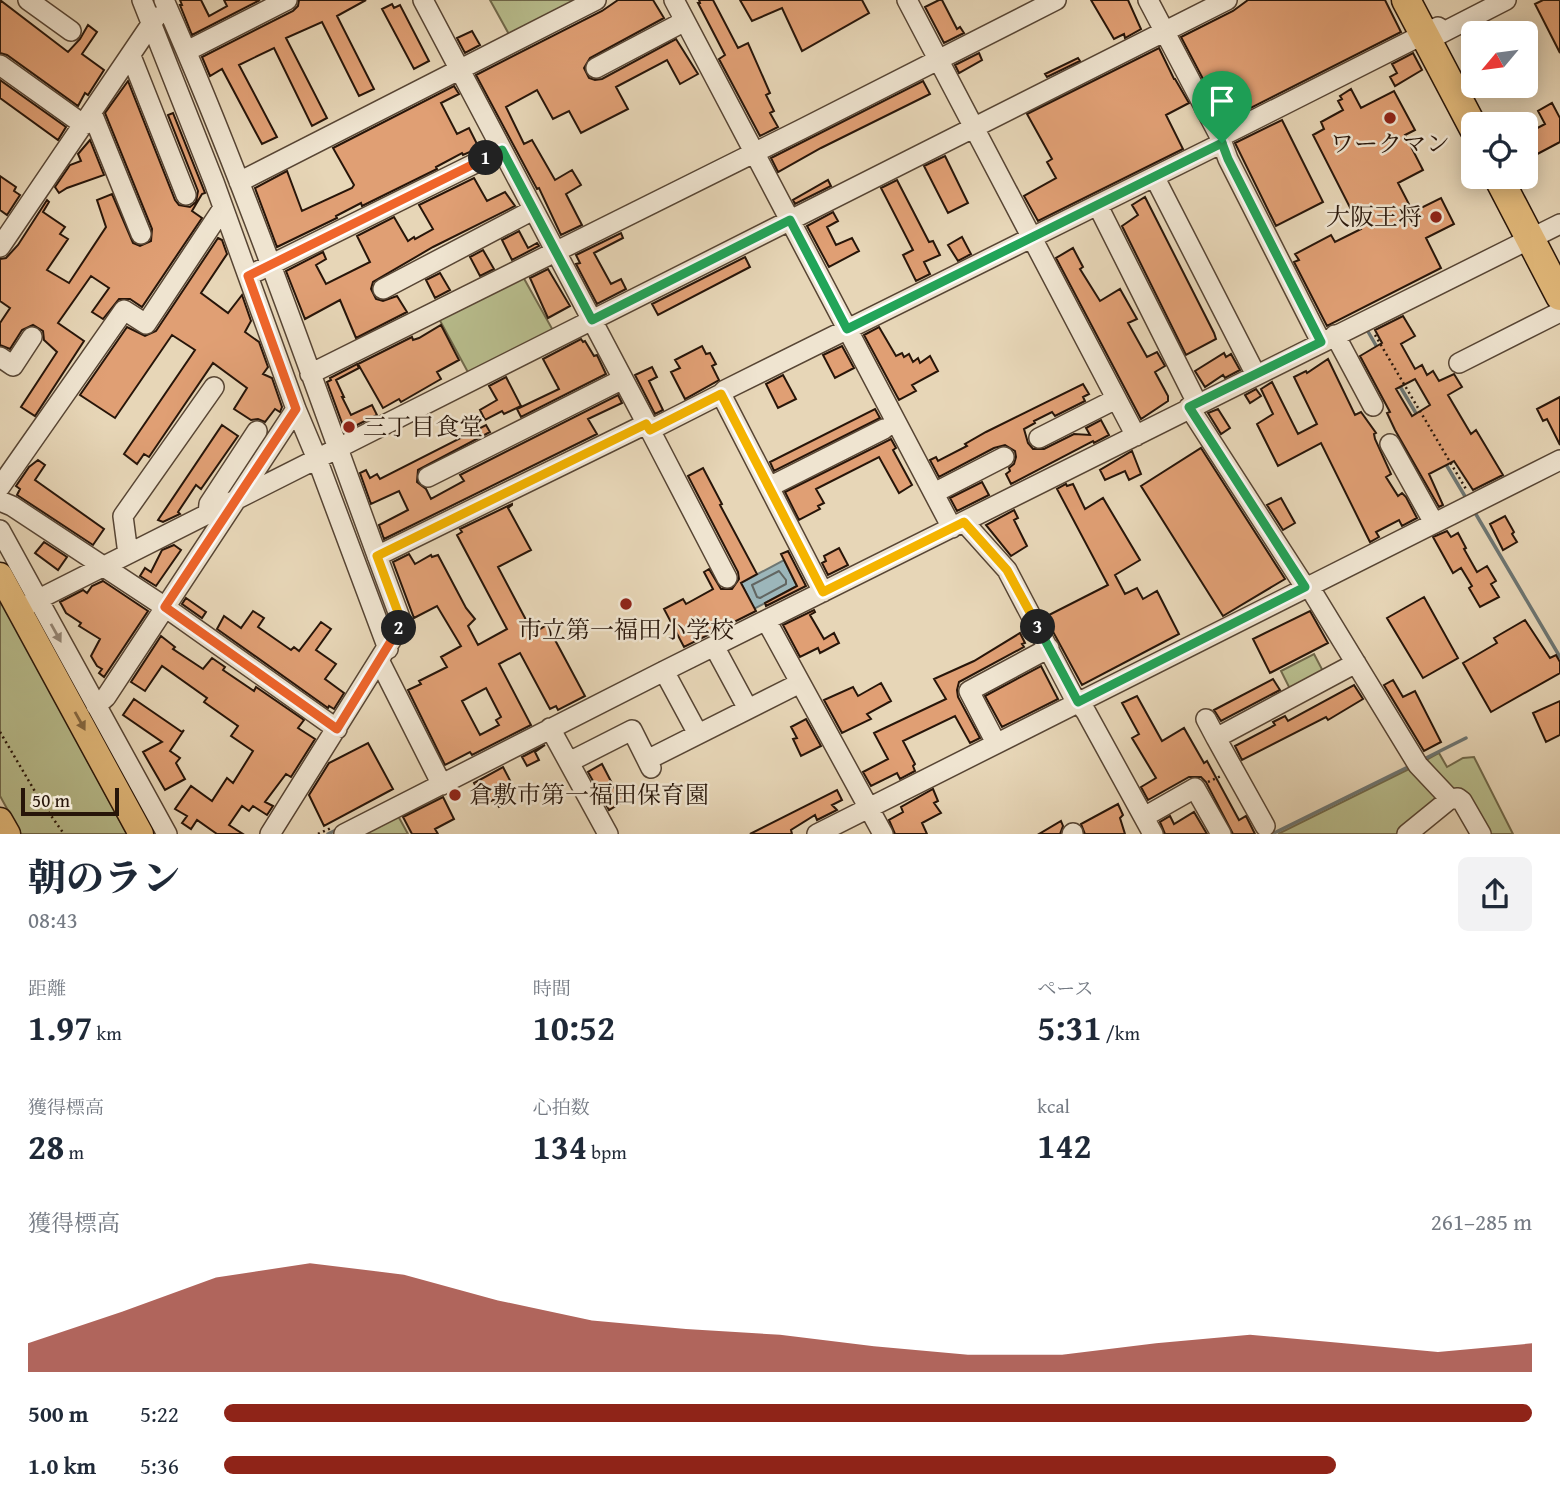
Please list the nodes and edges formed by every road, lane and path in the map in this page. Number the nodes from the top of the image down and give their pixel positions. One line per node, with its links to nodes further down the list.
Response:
1 (28, 0): 17 (street)
2 (142, 0): 16 (street)
3 (164, 0): 16 (street); 20 (street)
4 (287, 0): 20 (street)
5 (423, 0): 25 (street)
6 (597, 0): 25 (street)
7 (674, 0): 15 (street)
8 (907, 0): 22 (street)
9 (1056, 0): 22 (street)
10 (1148, 0): 18 (street)
11 (1227, 0): 18 (street)
12 (1406, 0): 19 (highway)
13 (1423, 0): 19 (highway)
14 (1506, 0): 19 (street)
15 (685, 21): 24 (street); 32 (street)
16 (152, 26): 21 (street); 39 (street)
17 (71, 31)
18 (1164, 31): 29 (street); 30 (street)
19 (1432, 34): 26 (highway); 27 (highway); 30 (street)
20 (187, 51): 34 (street)
21 (131, 56): 28 (street); 37 (street)
22 (939, 60): 29 (street); 32 (street)
23 (0, 65): 28 (street)
24 (596, 68)
25 (459, 71): 31 (street); 34 (street)
26 (1466, 112)
27 (1481, 112)
28 (88, 119): 44 (street); 47 (street)
29 (973, 127): 41 (street); 46 (street)
30 (1221, 140): 33 (street); 59 (street)
31 (502, 150): 40 (street); 50 (street)
32 (755, 152): 41 (street); 48 (street)
33 (1155, 178): 38 (street); 63 (street)
34 (239, 182): 42 (street)
35 (1508, 189): 43 (highway)
36 (1522, 189): 43 (highway)
37 (186, 195)
38 (1098, 206): 46 (street); 68 (street)
39 (223, 208): 45 (street); 82 (street)
40 (533, 210): 48 (street); 52 (street)
41 (790, 220): 55 (street); 57 (street)
42 (256, 229): 45 (street); 50 (street)
43 (1545, 232): 49 (highway); 53 (highway); 56 (street)
44 (141, 234)
45 (234, 237): 51 (street)
46 (1033, 239): 57 (street); 67 (street)
47 (0, 247)
48 (556, 252): 55 (street); 62 (street)
49 (1560, 264)
50 (270, 265): 51 (street); 62 (street)
51 (248, 276): 70 (street)
52 (383, 289)
53 (1560, 296)
54 (1560, 312): 61 (street)
55 (592, 320): 64 (street); 77 (street)
56 (1366, 320): 59 (street); 87 (path)
57 (847, 329): 66 (street); 84 (street)
58 (32, 337): 60 (street)
59 (1323, 337): 63 (street); 69 (street)
60 (0, 357)
61 (1459, 363)
62 (310, 373): 77 (street)
63 (1256, 375): 68 (street)
64 (623, 379): 71 (street); 81 (street)
65 (214, 387): 92 (street)
66 (721, 394): 71 (street); 83 (street)
67 (1116, 399): 74 (street); 75 (street)
68 (1193, 405): 74 (street); 97 (street)
69 (1373, 405)
70 (296, 409): 79 (street); 85 (street)
71 (648, 427): 93 (street); 96 (street)
72 (884, 429): 83 (street)
73 (257, 431): 88 (street)
74 (1136, 436): 90 (street)
75 (1040, 438)
76 (1390, 444): 89 (street)
77 (337, 448): 79 (street); 93 (street)
78 (1004, 457): 84 (street)
79 (317, 459): 85 (street); 104 (street)
80 (1560, 460): 87 (street)
81 (428, 477)
82 (0, 487)
83 (769, 487): 98 (street)
84 (934, 493): 90 (street)
85 (238, 498): 88 (street); 100 (street)
86 (0, 501): 94 (street)
87 (1474, 502): 89 (street)
88 (208, 514): 92 (street)
89 (1434, 523): 97 (street)
90 (953, 524): 98 (street); 103 (street)
91 (0, 530): 99 (street)
92 (128, 554): 94 (street)
93 (377, 556): 104 (street)
94 (103, 567): 99 (street); 100 (street)
95 (0, 575): 99 (main road)
96 (727, 578)
97 (1305, 587): 105 (street); 108 (street)
98 (821, 588): 101 (street)
99 (28, 605): 109 (street, one-way to 109); 130 (main road, one-way to 130)
100 (165, 607): 109 (street); 113 (street)
101 (766, 620): 102 (street); 107 (street)
102 (714, 646): 106 (street); 110 (street)
103 (1049, 648): 108 (street); 117 (street)
104 (384, 656): 113 (street); 120 (street)
105 (1356, 663): 116 (street); 122 (street)
106 (664, 671): 112 (street); 115 (street)
107 (800, 683): 110 (street); 123 (street)
108 (1078, 702): 117 (street); 125 (street)
109 (96, 706): 131 (street)
110 (748, 709): 115 (street)
111 (1206, 719): 116 (street)
112 (550, 728): 118 (street); 120 (street)
113 (337, 729): 132 (street)
114 (0, 732): 129 (path)
115 (698, 734): 118 (street)
116 (1216, 737): 126 (street)
117 (996, 743): 123 (street)
118 (569, 762): 133 (street)
119 (1232, 772): 121 (path)
120 (440, 780): 127 (street)
121 (1195, 788): 125 (street); 136 (street)
122 (1450, 799): 137 (street); 138 (street)
123 (869, 807): 134 (street); 135 (street)
124 (0, 820): 128 (main road)
125 (1148, 825)
126 (1265, 826)
127 (349, 833)
128 (8, 834)
129 (64, 834)
130 (141, 834)
131 (167, 834)
132 (270, 834)
133 (608, 834)
134 (817, 834)
135 (883, 834)
136 (1221, 834)
137 (1407, 834)
138 (1481, 834)

